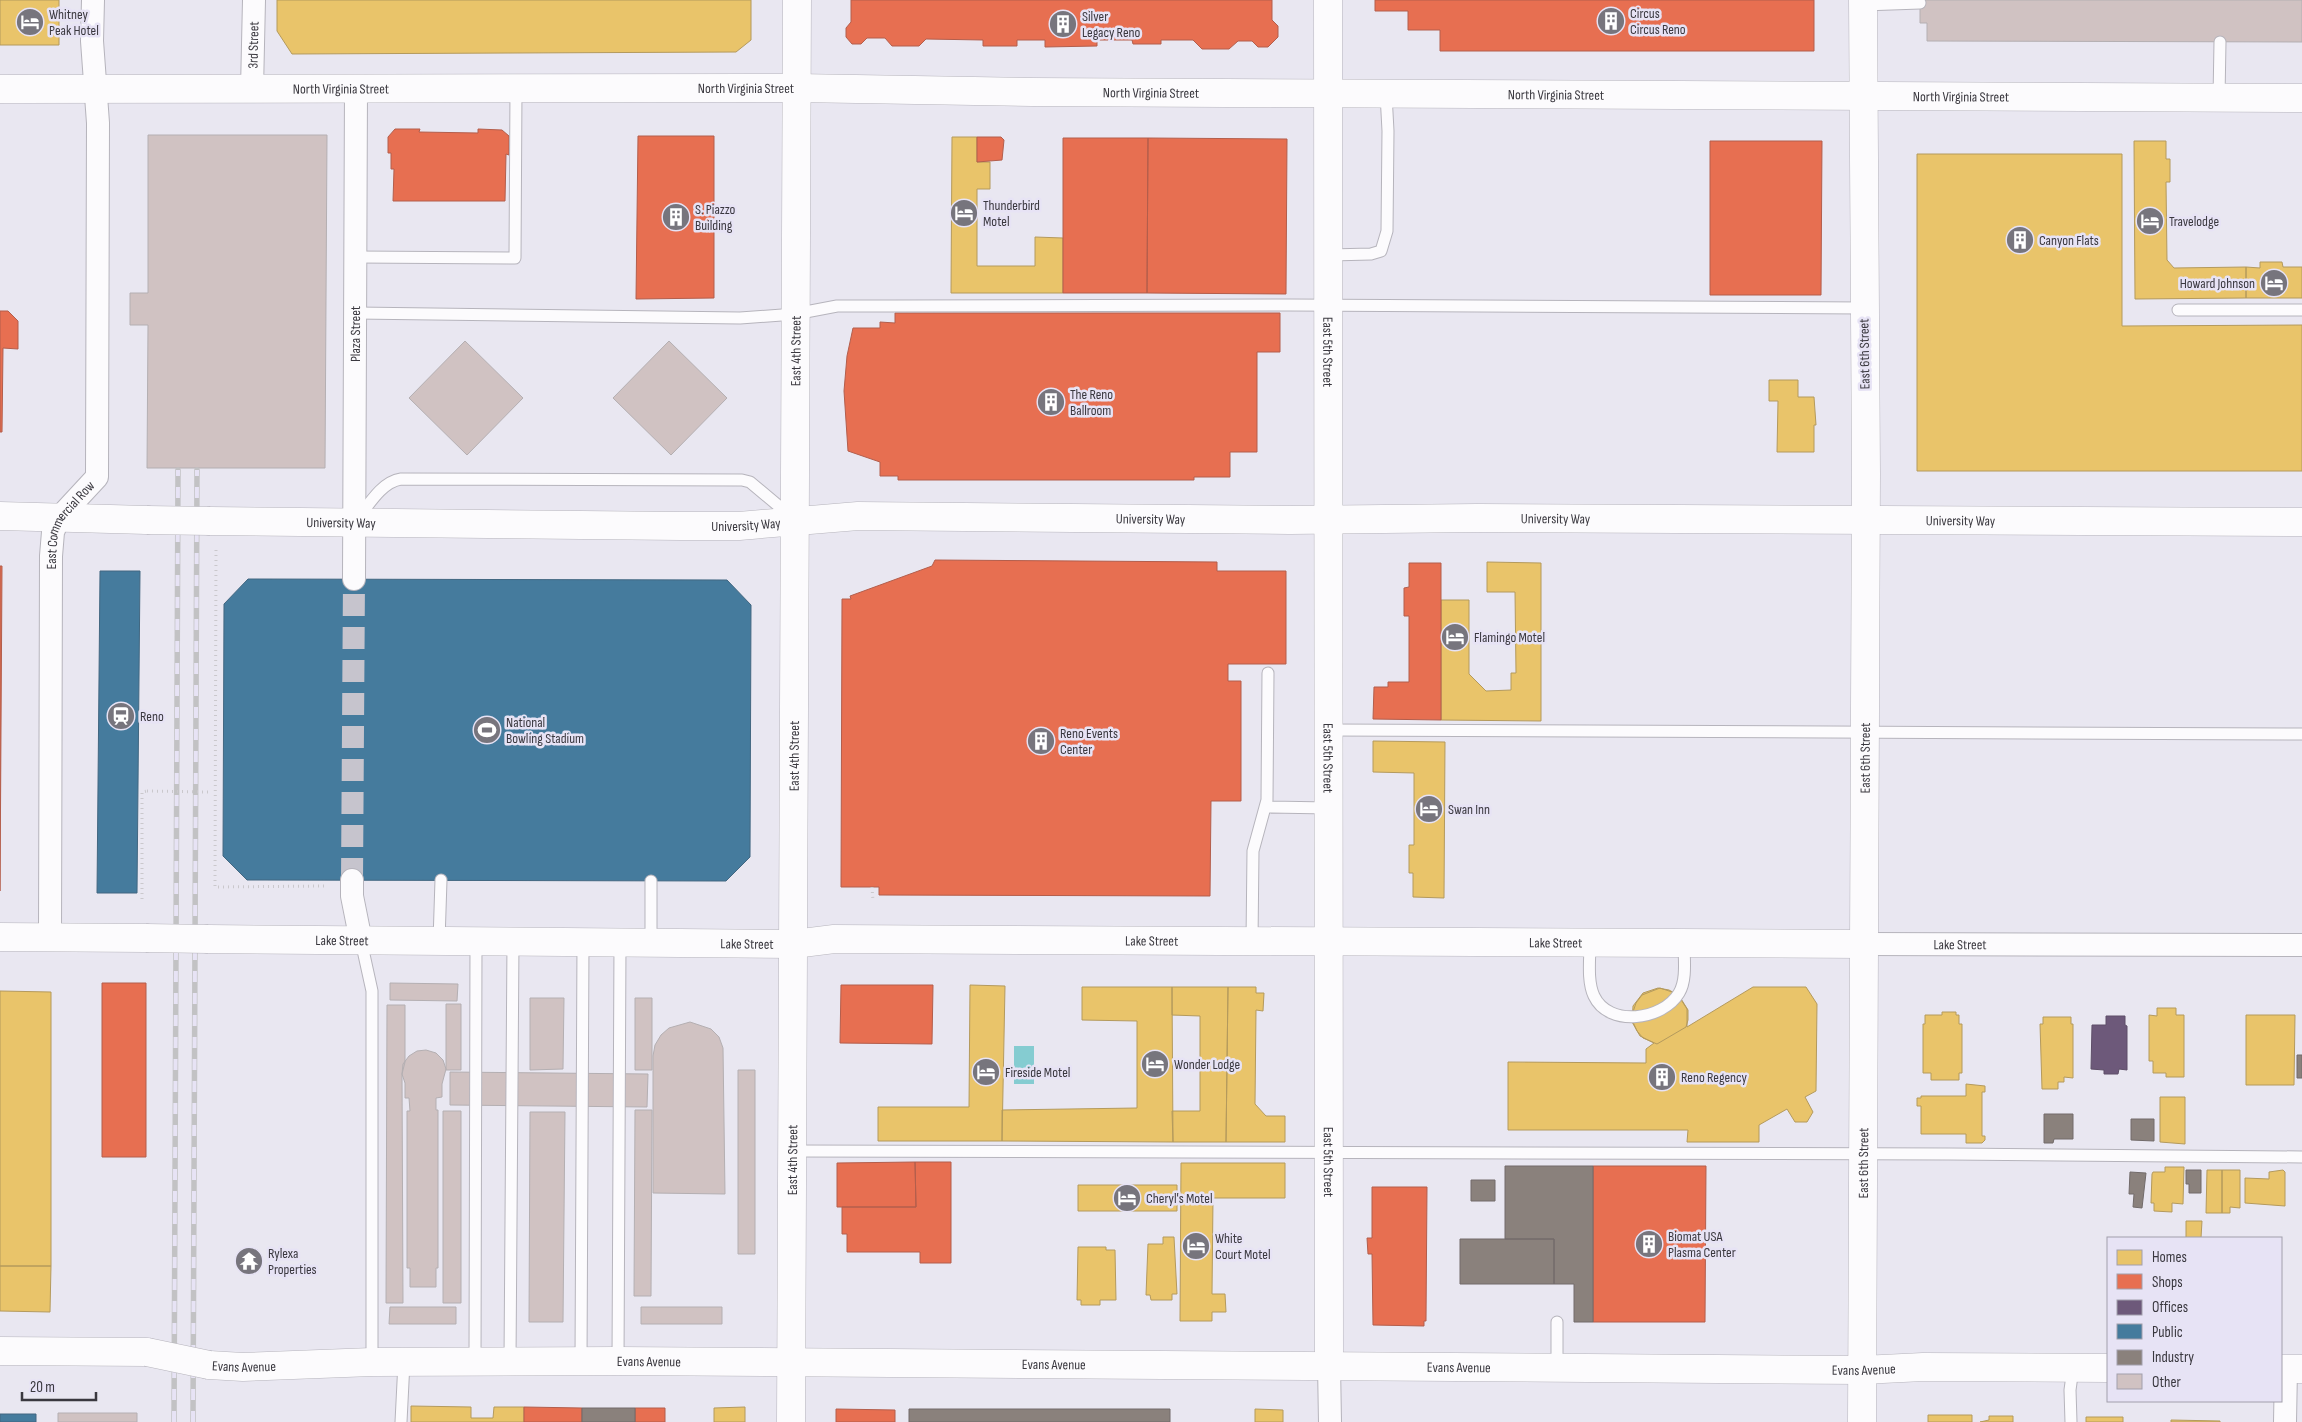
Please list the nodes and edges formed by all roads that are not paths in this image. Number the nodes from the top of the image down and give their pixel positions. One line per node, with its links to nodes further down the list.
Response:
1 (93, 0): 12 (street, East Commercial Row)
2 (254, 0): 10 (street, 3rd Street)
3 (797, 0): 8 (main road, East 4th Street)
4 (1328, 0): 14 (main road, East 5th Street)
5 (1863, 2): 6 (lane); 16 (main road, East 6th Street)
6 (1920, 3)
7 (2220, 42): 17 (lane)
8 (797, 88): 11 (main road, North Virginia Street); 14 (main road, North Virginia Street); 26 (main road, East 4th Street)
9 (0, 89): 12 (main road, North Virginia Street)
10 (252, 89): 12 (main road, North Virginia Street); 13 (main road, North Virginia Street)
11 (516, 89): 13 (main road, North Virginia Street); 20 (lane)
12 (96, 90): 28 (street, East Commercial Row)
13 (356, 90): 20 (street, Plaza Street)
14 (1328, 93): 15 (main road, North Virginia Street); 19 (main road, East 5th Street)
15 (1386, 94): 16 (main road, North Virginia Street); 19 (lane)
16 (1862, 96): 17 (main road, North Virginia Street); 22 (main road, East 6th Street)
17 (2219, 98): 18 (main road, North Virginia Street)
18 (2302, 98)
19 (1330, 255): 21 (main road, East 5th Street)
20 (356, 258): 25 (street, Plaza Street)
21 (1330, 305): 22 (lane); 26 (lane); 29 (main road, East 5th Street)
22 (1864, 308): 31 (main road, East 6th Street)
23 (2178, 310): 24 (lane)
24 (2302, 310)
25 (356, 312): 26 (lane); 33 (street, Plaza Street)
26 (795, 314): 30 (main road, East 4th Street)
27 (0, 516): 28 (main road, University Way)
28 (59, 518): 33 (main road, University Way, bridge); 45 (street, East Commercial Row)
29 (1330, 520): 30 (main road, University Way); 31 (main road, University Way); 36 (main road, East 5th Street)
30 (796, 521): 33 (main road, University Way); 33 (lane); 56 (main road, East 4th Street)
31 (1865, 521): 32 (main road, University Way); 37 (main road, East 6th Street)
32 (2302, 522)
33 (354, 523): 34 (street, Plaza Street)
34 (354, 579)
35 (1268, 672): 39 (lane)
36 (1329, 730): 37 (lane); 40 (main road, East 5th Street)
37 (1865, 732): 38 (lane); 58 (main road, East 6th Street)
38 (2302, 734)
39 (1265, 807): 40 (lane); 54 (lane)
40 (1329, 808): 55 (main road, East 5th Street)
41 (352, 880): 46 (street)
42 (441, 880): 47 (lane)
43 (651, 880): 53 (lane)
44 (0, 937): 45 (main road, Lake Street)
45 (50, 937): 46 (main road, Lake Street, bridge)
46 (361, 940): 47 (main road, Lake Street); 70 (lane)
47 (439, 941): 48 (main road, Lake Street)
48 (476, 941): 49 (main road, Lake Street); 66 (lane)
49 (513, 941): 50 (main road, Lake Street); 67 (lane)
50 (584, 942): 52 (main road, Lake Street); 68 (lane)
51 (1590, 942): 55 (main road, Lake Street); 57 (main road, Lake Street); 57 (lane)
52 (620, 943): 53 (main road, Lake Street); 69 (lane)
53 (651, 943): 56 (main road, Lake Street)
54 (1252, 943): 55 (main road, Lake Street); 56 (main road, Lake Street)
55 (1328, 943): 61 (main road, East 5th Street)
56 (794, 944): 60 (main road, East 4th Street)
57 (1684, 944): 58 (main road, Lake Street)
58 (1864, 944): 59 (street, Lake Street); 62 (main road, East 6th Street)
59 (2302, 945)
60 (793, 1151): 61 (lane); 72 (main road, East 4th Street)
61 (1328, 1154): 62 (lane); 73 (main road, East 5th Street)
62 (1863, 1154): 63 (lane); 78 (main road, East 6th Street)
63 (2302, 1158)
64 (1557, 1322): 74 (lane)
65 (0, 1350): 70 (main road, Evans Avenue, bridge)
66 (475, 1361): 67 (main road, Evans Avenue); 71 (main road, Evans Avenue)
67 (510, 1361): 68 (main road, Evans Avenue)
68 (581, 1361): 69 (main road, Evans Avenue)
69 (618, 1361): 72 (main road, Evans Avenue)
70 (372, 1362): 71 (main road, Evans Avenue)
71 (404, 1362): 79 (lane)
72 (791, 1362): 73 (main road, Evans Avenue); 80 (main road, East 4th Street)
73 (1329, 1365): 74 (main road, Evans Avenue); 81 (street, East 5th Street)
74 (1557, 1366): 78 (main road, Evans Avenue)
75 (2073, 1368): 76 (main road, Evans Avenue); 78 (main road, Evans Avenue); 83 (lane)
76 (2107, 1368)
77 (2290, 1369): 84 (street)
78 (1862, 1370): 82 (main road, East 6th Street)
79 (401, 1422)
80 (791, 1422)
81 (1330, 1422)
82 (1862, 1422)
83 (2071, 1422)
84 (2285, 1422)

